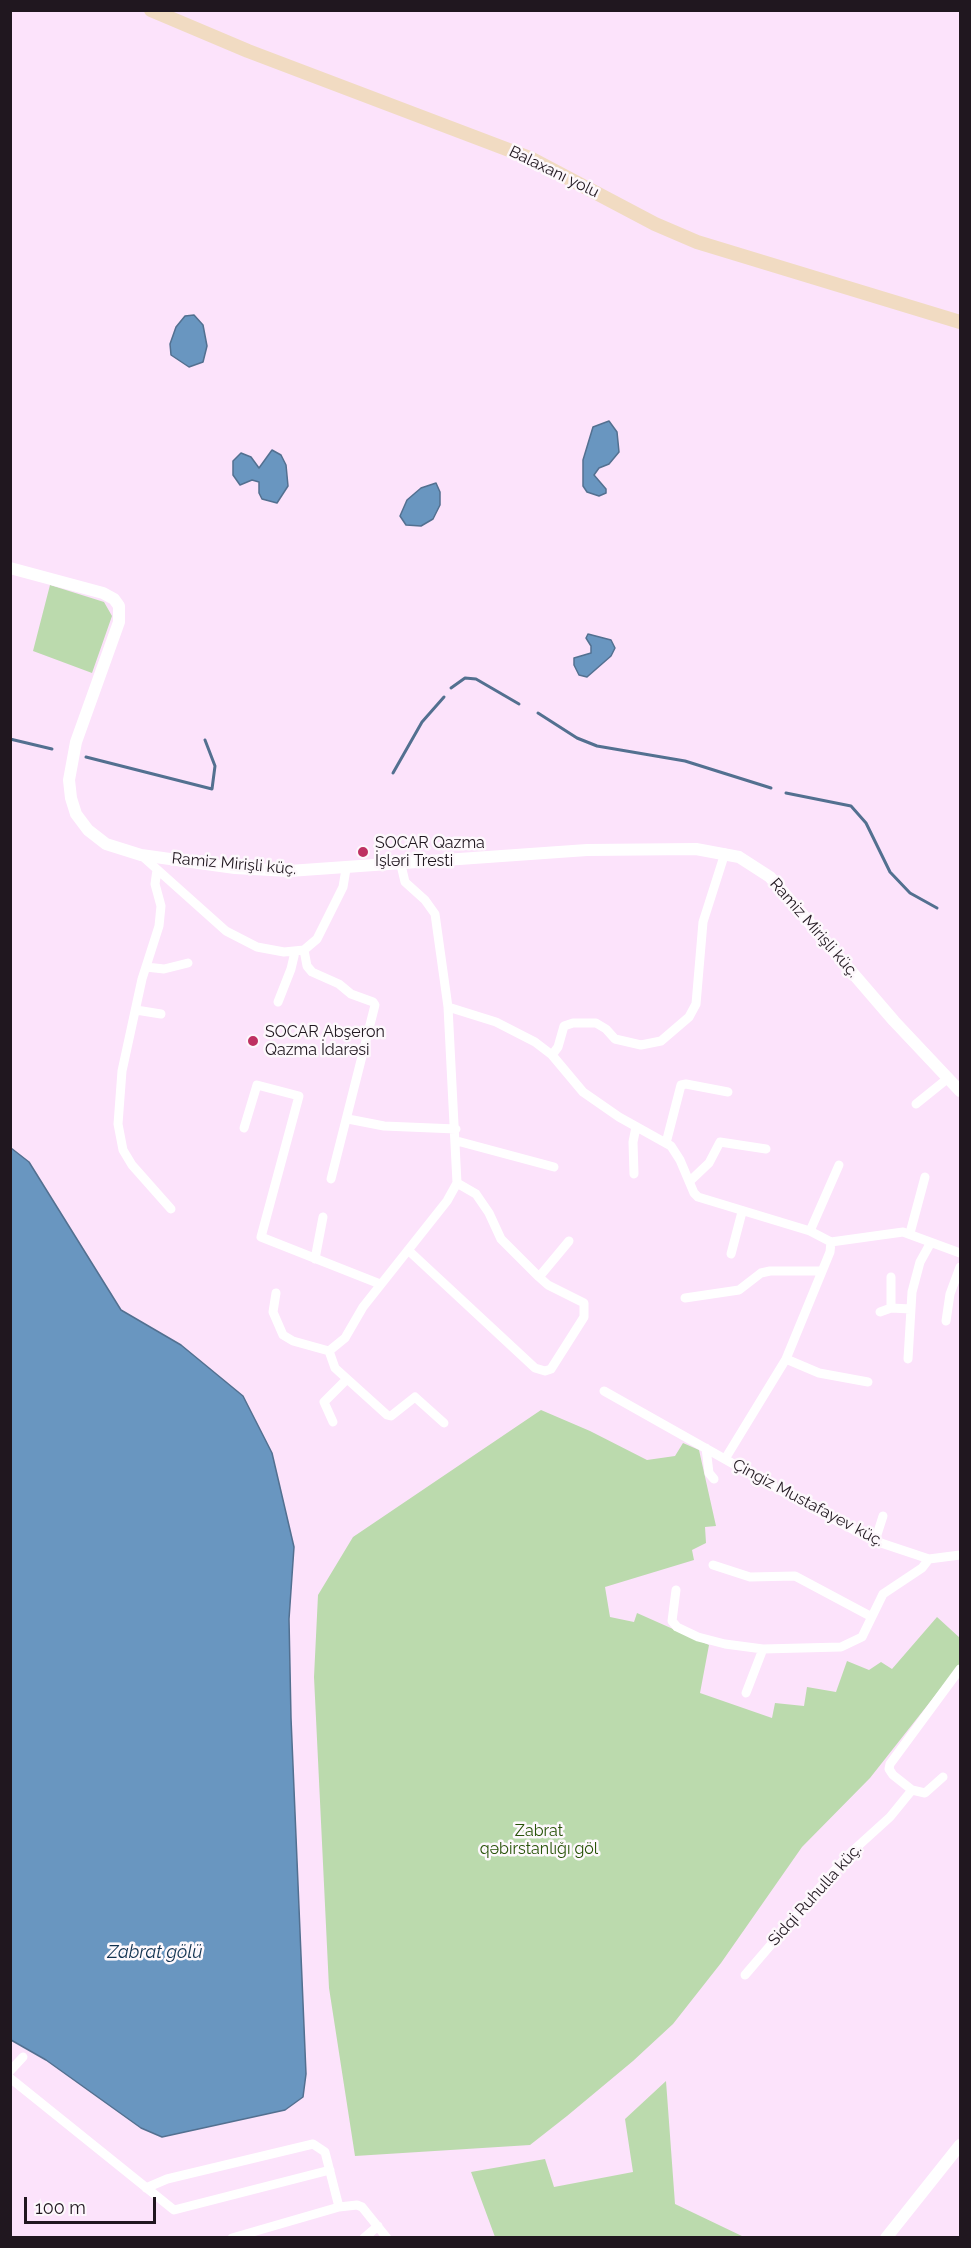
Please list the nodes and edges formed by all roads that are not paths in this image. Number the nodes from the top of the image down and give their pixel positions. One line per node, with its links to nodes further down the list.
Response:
1 (151, 10): 2 (main road, Balaxanı yolu)
2 (960, 322)
3 (10, 568): 5 (street, Ramiz Mirişli küç.)
4 (725, 853): 6 (street, Ramiz Mirişli küç.); 16 (street); 17 (street, Ramiz Mirişli küç.)
5 (141, 855): 7 (street, Ramiz Mirişli küç.); 8 (street)
6 (400, 865): 7 (street, Ramiz Mirişli küç.); 13 (street)
7 (346, 869): 9 (street)
8 (158, 870): 9 (street); 11 (street)
9 (299, 951): 12 (street); 21 (street)
10 (188, 963): 11 (street)
11 (146, 967): 14 (street)
12 (278, 1002)
13 (448, 1007): 16 (street); 24 (street)
14 (136, 1010): 15 (street); 35 (street)
15 (161, 1014)
16 (552, 1055): 22 (street)
17 (947, 1079): 18 (street, Ramiz Mirişli küç.); 20 (street)
18 (960, 1091)
19 (728, 1092): 26 (street)
20 (916, 1104)
21 (348, 1119): 24 (street); 32 (street)
22 (636, 1127): 26 (street); 30 (street)
23 (244, 1128): 46 (street)
24 (456, 1129): 25 (street)
25 (457, 1141): 29 (street); 34 (street)
26 (666, 1143): 33 (street)
27 (766, 1149): 33 (street)
28 (838, 1165): 38 (street)
29 (554, 1167)
30 (634, 1174)
31 (925, 1178): 39 (street)
32 (331, 1179)
33 (690, 1180): 36 (street)
34 (457, 1183): 43 (street); 49 (street)
35 (171, 1209)
36 (742, 1212): 38 (street); 45 (street)
37 (322, 1217): 46 (street)
38 (810, 1231): 41 (street)
39 (910, 1233): 41 (street); 42 (street)
40 (569, 1241): 49 (street)
41 (831, 1242): 48 (street)
42 (930, 1244): 44 (street); 55 (street)
43 (408, 1250): 49 (street); 51 (street)
44 (960, 1253)
45 (731, 1254)
46 (315, 1259): 51 (street)
47 (960, 1267): 57 (street)
48 (821, 1271): 53 (street); 59 (street)
49 (539, 1277)
50 (891, 1277): 54 (street)
51 (380, 1284): 58 (street)
52 (276, 1293): 58 (street)
53 (685, 1298)
54 (891, 1308): 55 (street); 56 (street)
55 (911, 1309): 60 (street)
56 (880, 1312)
57 (946, 1321)
58 (329, 1351): 61 (street)
59 (786, 1359): 62 (street); 67 (street)
60 (908, 1359)
61 (347, 1379): 64 (street); 65 (street)
62 (868, 1382)
63 (604, 1391): 66 (street, Çingiz Mustafayev küç.)
64 (333, 1422)
65 (444, 1423)
66 (706, 1448): 67 (street, Çingiz Mustafayev küç.); 68 (street)
67 (725, 1459): 70 (street, Çingiz Mustafayev küç.)
68 (714, 1479)
69 (883, 1516): 70 (street)
70 (875, 1541): 72 (street, Çingiz Mustafayev küç.)
71 (960, 1555): 72 (street, Çingiz Mustafayev küç.)
72 (929, 1559): 75 (street)
73 (713, 1564): 75 (street)
74 (676, 1590): 76 (street)
75 (870, 1616): 76 (street)
76 (763, 1649): 78 (street)
77 (959, 1675): 80 (street)
78 (746, 1693)
79 (943, 1777): 80 (street)
80 (912, 1790): 81 (street, Sidqi Ruhulla küç.)
81 (745, 1974)
82 (23, 2057): 83 (street)
83 (10, 2071)
84 (10, 2078): 87 (street)
85 (960, 2145): 93 (street)
86 (330, 2170): 87 (street); 87 (street); 88 (street)
87 (146, 2188)
88 (339, 2207): 89 (street); 90 (street)
89 (378, 2226): 91 (street); 92 (street)
90 (232, 2238)
91 (364, 2238)
92 (387, 2238)
93 (886, 2238)

